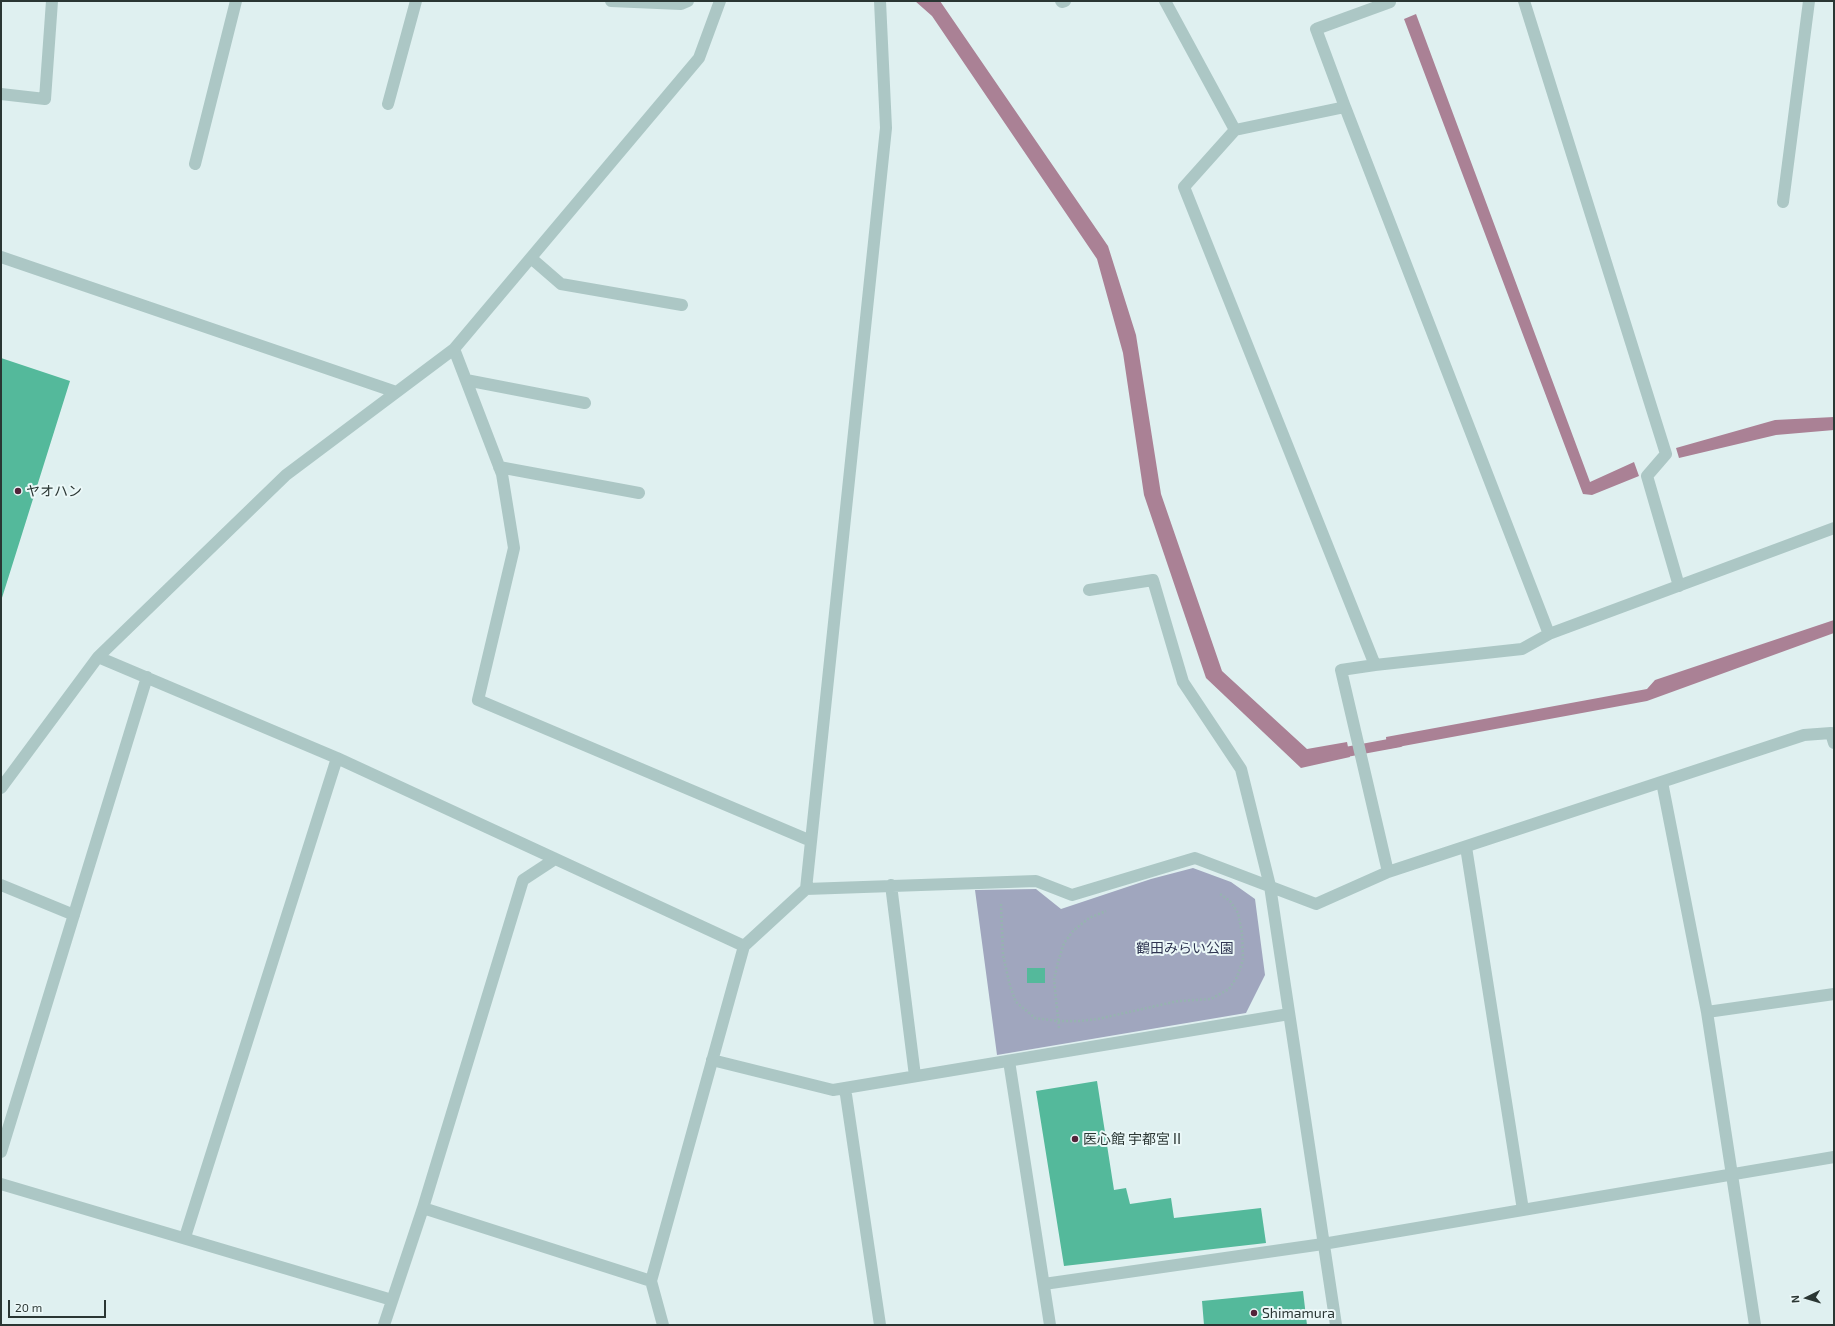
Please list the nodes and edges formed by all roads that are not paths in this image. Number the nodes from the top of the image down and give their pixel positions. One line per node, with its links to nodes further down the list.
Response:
1 (52, 1): 14 (street)
2 (236, 1): 18 (street)
3 (416, 1): 15 (street)
4 (611, 1): 5 (street)
5 (688, 1)
6 (720, 1): 21 (street)
7 (880, 1): 40 (street)
8 (1061, 1): 9 (street)
9 (1065, 1)
10 (1165, 1): 17 (street)
11 (1392, 1): 16 (street)
12 (1524, 1): 30 (street)
13 (1808, 1): 19 (street)
14 (1, 94)
15 (388, 104)
16 (1345, 107): 17 (street); 32 (street)
17 (1235, 130): 34 (street)
18 (195, 164)
19 (1783, 202)
20 (1, 257): 25 (street)
21 (531, 258): 22 (street); 23 (street)
22 (682, 305)
23 (454, 349): 24 (street); 25 (street)
24 (466, 380): 26 (street); 27 (street)
25 (396, 392): 33 (street)
26 (585, 403)
27 (499, 467): 28 (street); 40 (street)
28 (639, 493)
29 (1834, 528): 30 (street)
30 (1679, 586): 32 (street)
31 (1089, 590): 46 (street)
32 (1549, 634): 34 (street)
33 (98, 657): 35 (street); 39 (street)
34 (1375, 665): 43 (street)
35 (147, 677): 37 (street); 48 (street)
36 (1834, 743): 38 (street)
37 (337, 758): 42 (street); 63 (street)
38 (1662, 782): 41 (street); 51 (street)
39 (1, 788)
40 (811, 841): 47 (street)
41 (1466, 847): 43 (street); 62 (street)
42 (554, 859): 49 (street); 61 (street)
43 (1388, 872): 46 (street)
44 (1, 885): 48 (street)
45 (891, 885): 46 (street); 47 (street); 55 (street)
46 (1270, 886): 52 (street)
47 (806, 889): 49 (street)
48 (74, 915): 57 (street)
49 (744, 946): 53 (street)
50 (1834, 994): 51 (street)
51 (1707, 1012): 59 (street)
52 (1289, 1014): 54 (street); 64 (street)
53 (712, 1060): 56 (street); 65 (street)
54 (1009, 1061): 55 (street); 66 (street)
55 (915, 1076): 56 (street)
56 (845, 1088): 70 (street)
57 (1, 1152)
58 (1834, 1157): 59 (street)
59 (1732, 1174): 62 (street); 73 (street)
60 (1, 1184): 63 (street)
61 (423, 1208): 65 (street); 67 (street)
62 (1523, 1210): 64 (street)
63 (185, 1237): 67 (street)
64 (1323, 1244): 66 (street); 72 (street)
65 (651, 1281): 69 (street)
66 (1044, 1284): 71 (street)
67 (392, 1300): 68 (street)
68 (384, 1325)
69 (663, 1325)
70 (880, 1325)
71 (1050, 1325)
72 (1336, 1325)
73 (1755, 1325)

